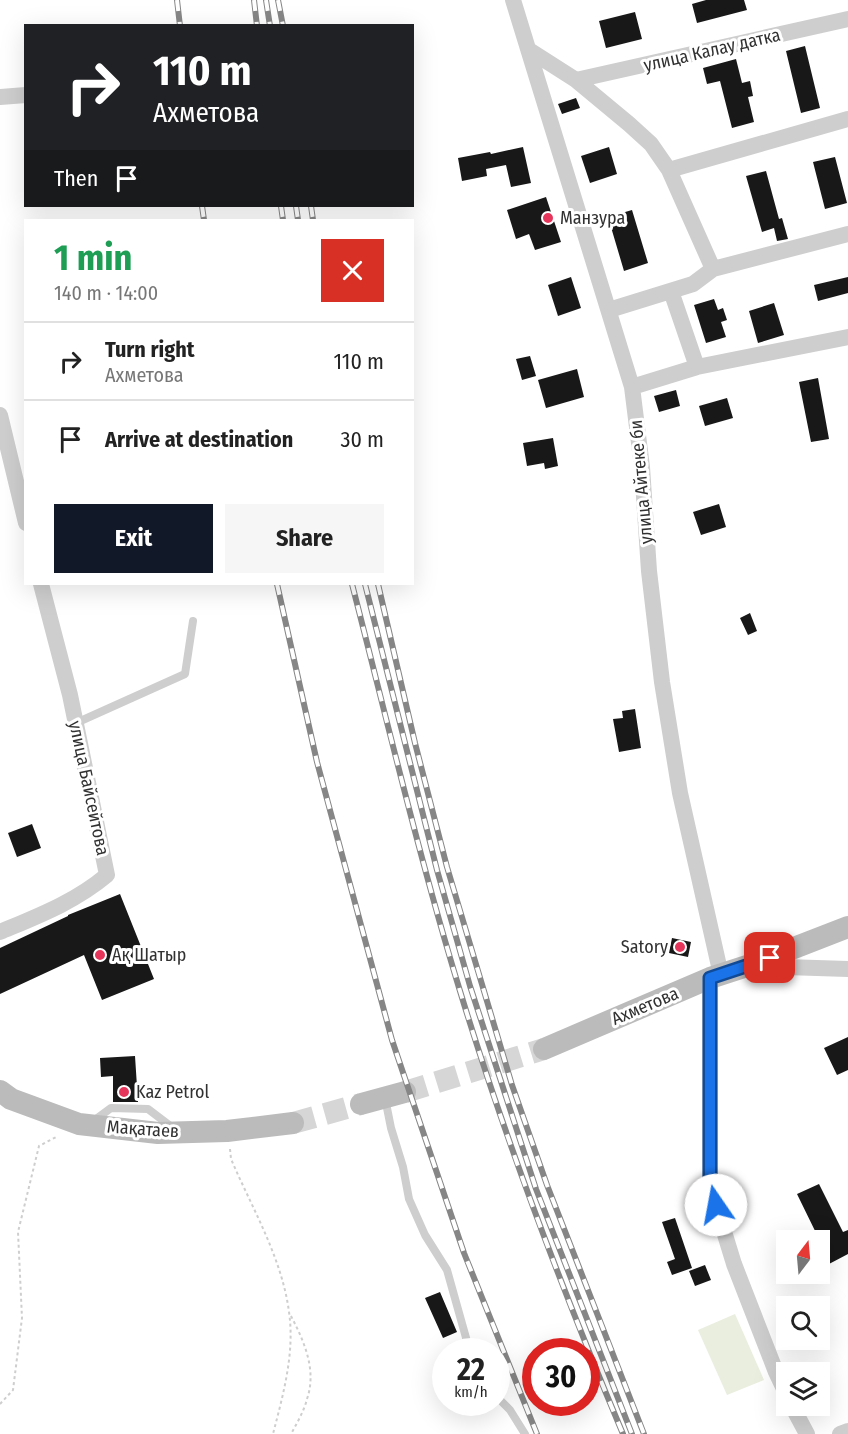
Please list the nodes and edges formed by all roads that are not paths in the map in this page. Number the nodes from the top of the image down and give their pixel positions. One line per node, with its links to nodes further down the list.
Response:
1 (513, 0): 3 (street, улица Айтеке би)
2 (848, 19): 4 (street, улица Калау датка)
3 (529, 50): 4 (street); 12 (street, улица Айтеке би)
4 (576, 80): 8 (street)
5 (24, 95): 6 (street)
6 (0, 97)
7 (848, 119): 8 (street)
8 (669, 170): 10 (street)
9 (848, 234): 10 (street)
10 (713, 269): 11 (street)
11 (671, 291): 12 (street); 14 (street)
12 (609, 310): 15 (street, улица Айтеке би)
13 (848, 337): 14 (street)
14 (697, 368): 15 (street)
15 (632, 387): 25 (street, улица Айтеке би)
16 (0, 415): 17 (street)
17 (24, 515)
18 (41, 585): 20 (street, улица Байсейтова)
19 (193, 621): 20 (lane)
20 (76, 723): 22 (street, улица Байсейтова)
21 (848, 927): 23 (main road, Ахметова)
22 (0, 932)
23 (750, 965): 24 (street); 25 (main road, Ахметова)
24 (848, 969)
25 (716, 977): 26 (main road, Ахметова); 34 (street, улица Айтеке би)
26 (544, 1048)
27 (0, 1091): 29 (main road, Мақатаев)
28 (395, 1094): 30 (main road); 33 (lane)
29 (23, 1104): 31 (lane); 32 (main road, Мақатаев)
30 (362, 1104)
31 (0, 1107)
32 (293, 1123)
33 (466, 1338)
34 (776, 1372)
35 (510, 1410): 38 (lane)
36 (797, 1416): 39 (street)
37 (848, 1431): 40 (street)
38 (525, 1434)
39 (807, 1434)
40 (840, 1434)

